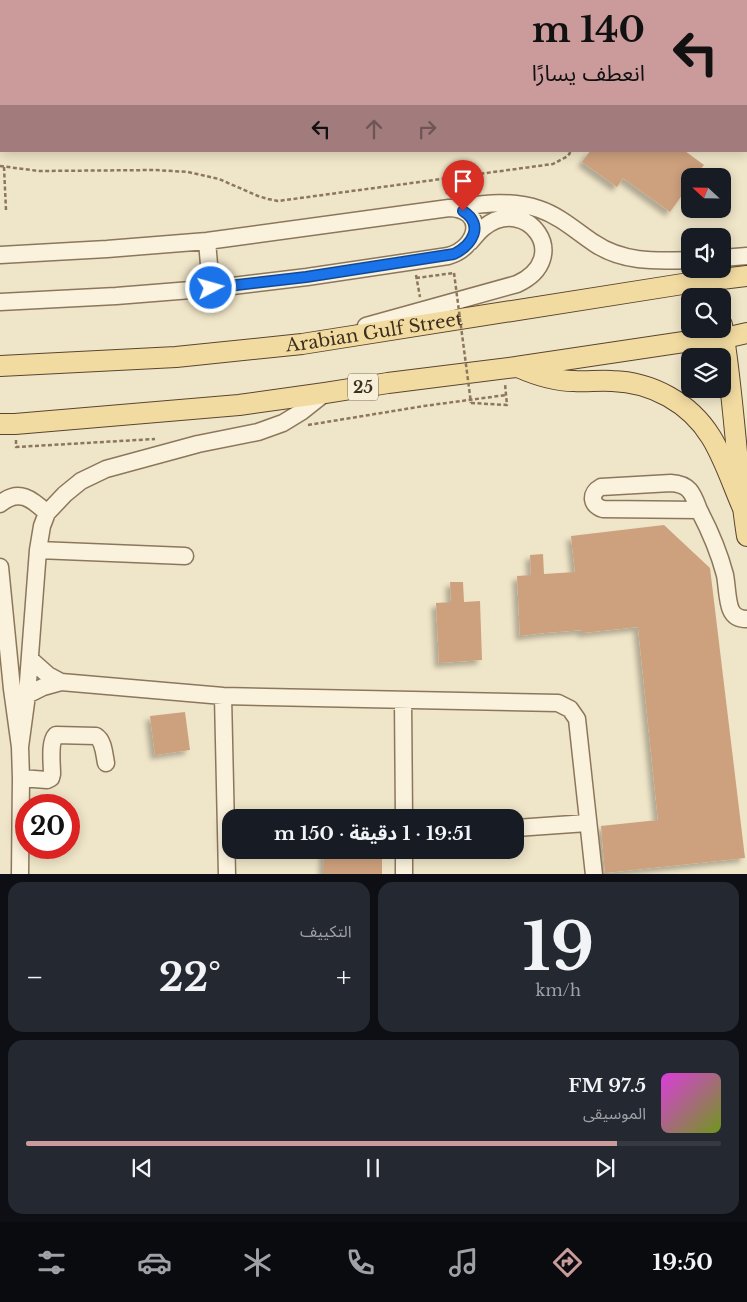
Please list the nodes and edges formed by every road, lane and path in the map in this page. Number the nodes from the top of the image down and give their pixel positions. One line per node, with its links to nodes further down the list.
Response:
1 (570, 152): 2 (path)
2 (2, 167): 4 (path)
3 (449, 208): 5 (street); 6 (street); 10 (street)
4 (6, 210)
5 (207, 241): 7 (street); 12 (street)
6 (470, 242): 12 (street); 15 (street)
7 (0, 255)
8 (747, 256): 9 (street)
9 (731, 257)
10 (681, 260)
11 (747, 276): 13 (main road, Arabian Gulf Street)
12 (211, 288): 14 (street)
13 (716, 288): 20 (main road, Arabian Gulf Street)
14 (0, 302)
15 (422, 311): 20 (street); 24 (path, bridge)
16 (731, 332): 17 (main road, 25)
17 (747, 333)
18 (703, 338): 22 (main road, 25)
19 (725, 338): 27 (main road)
20 (302, 344): 21 (main road, Arabian Gulf Street)
21 (0, 366)
22 (516, 367): 23 (main road, 25); 27 (main road)
23 (324, 393): 25 (main road, 25); 29 (street)
24 (506, 404)
25 (0, 424)
26 (0, 504): 29 (street)
27 (742, 506): 30 (main road)
28 (700, 510): 28 (street); 34 (street)
29 (47, 513): 31 (street)
30 (747, 536)
31 (38, 550): 32 (street); 35 (street)
32 (184, 556)
33 (0, 567): 36 (street)
34 (747, 619)
35 (30, 659): 37 (street); 38 (street)
36 (5, 664): 38 (street)
37 (61, 682): 38 (street); 39 (street)
38 (13, 689): 42 (street)
39 (224, 696): 40 (street); 48 (street)
40 (403, 700): 43 (street); 44 (street)
41 (106, 763): 42 (street)
42 (21, 778): 47 (street)
43 (404, 809)
44 (587, 824): 45 (street); 50 (street)
45 (524, 828)
46 (404, 859): 49 (street)
47 (20, 874)
48 (227, 874)
49 (404, 874)
50 (594, 874)

